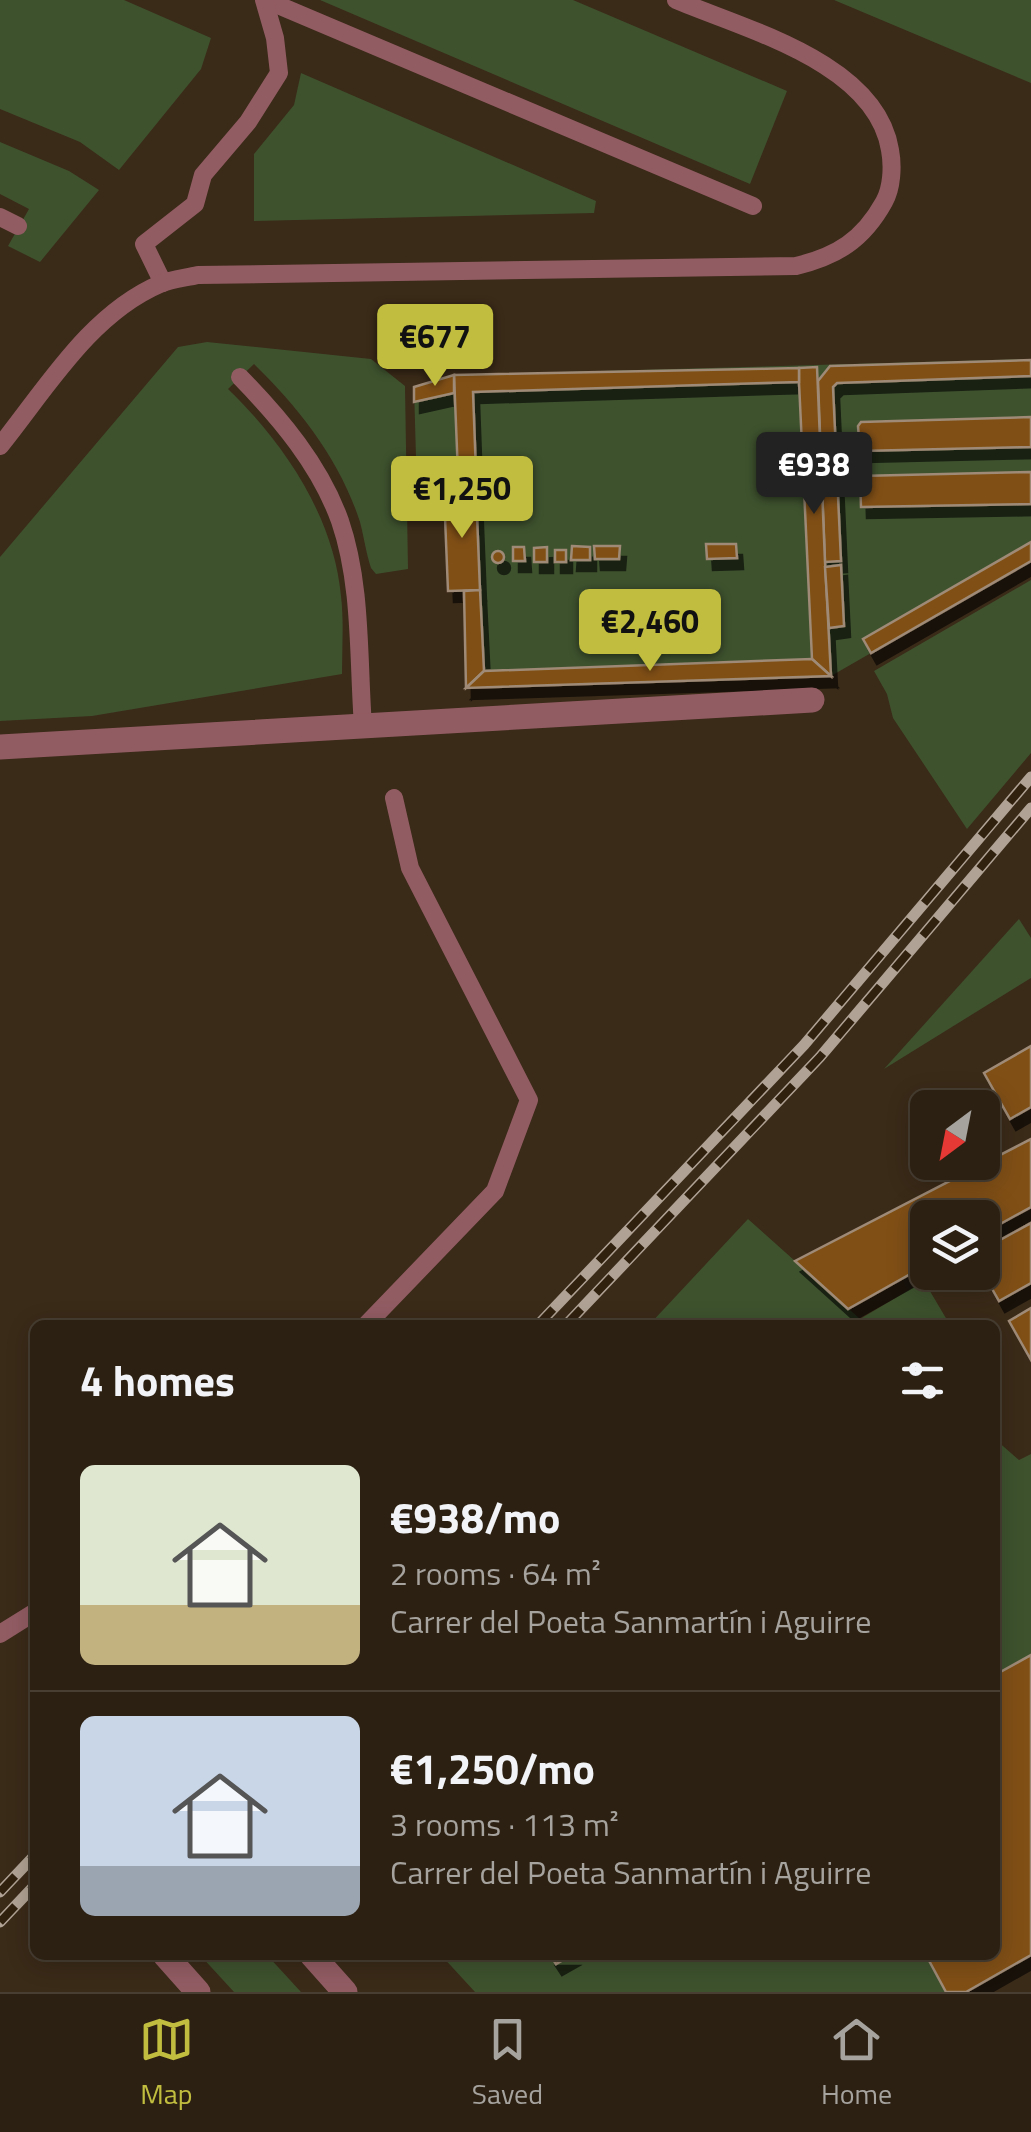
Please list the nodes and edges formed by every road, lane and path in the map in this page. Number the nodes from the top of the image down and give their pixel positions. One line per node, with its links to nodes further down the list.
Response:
1 (265, 0): 3 (lane); 6 (lane)
2 (676, 0): 6 (lane)
3 (753, 206)
4 (0, 217): 5 (lane)
5 (18, 226)
6 (163, 282): 8 (lane)
7 (240, 377): 10 (lane)
8 (0, 446)
9 (812, 700): 10 (street)
10 (363, 726): 11 (street)
11 (0, 747)
12 (394, 798): 13 (lane)
13 (371, 1320)
14 (30, 1615): 15 (lane)
15 (0, 1634)
16 (169, 1960): 18 (street)
17 (317, 1960): 19 (street)
18 (198, 1992)
19 (346, 1992)

